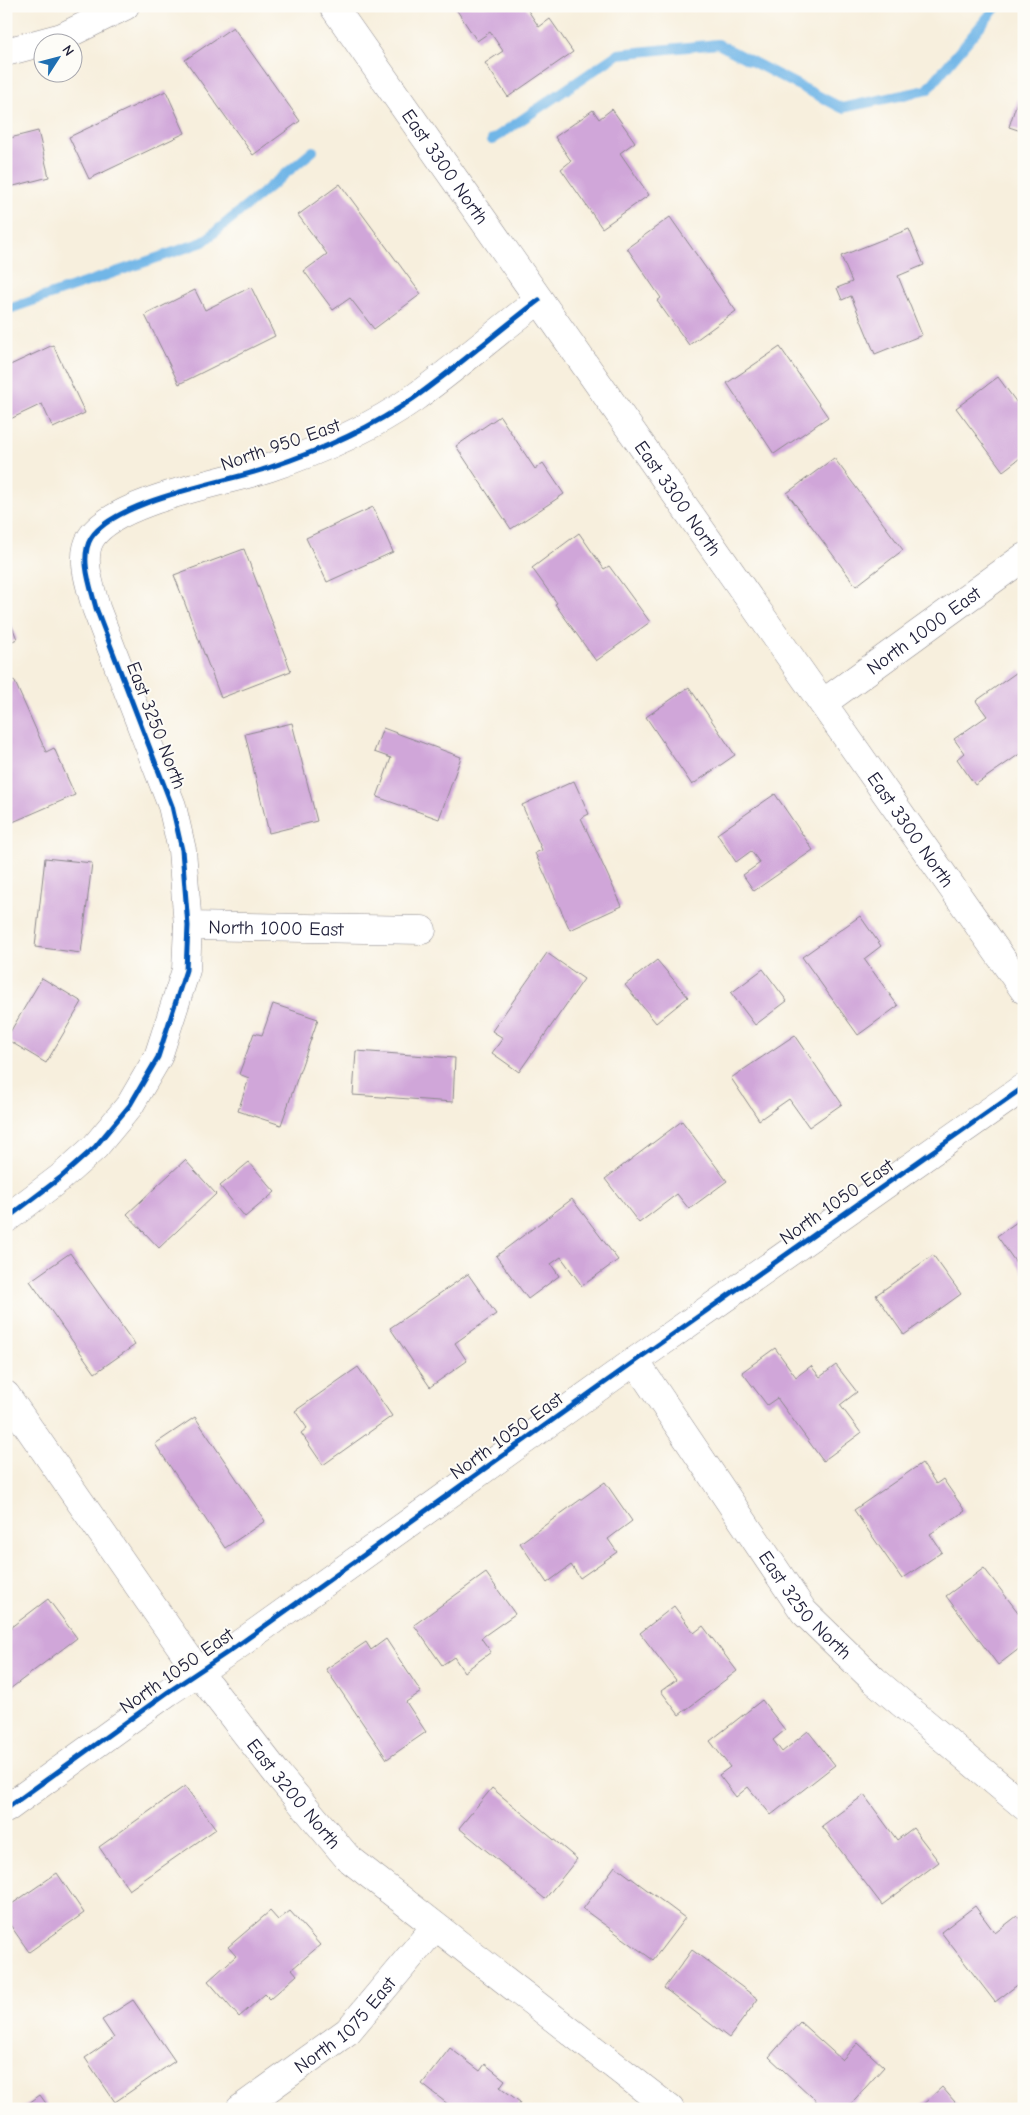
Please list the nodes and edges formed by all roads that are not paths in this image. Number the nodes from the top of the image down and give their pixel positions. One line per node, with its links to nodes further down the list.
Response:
1 (125, 6): 3 (street)
2 (334, 6): 4 (street, East 3300 North)
3 (6, 52)
4 (539, 300): 5 (street, North 950 East); 7 (street, East 3300 North)
5 (91, 538): 8 (street, East 3250 North)
6 (1024, 557): 7 (street, North 1000 East)
7 (823, 703): 10 (street, East 3300 North)
8 (188, 926): 9 (street, North 1000 East); 12 (street, North 1000 East)
9 (422, 930)
10 (1024, 990)
11 (1024, 1087): 13 (street, North 1050 East)
12 (6, 1219)
13 (635, 1361): 15 (street, North 1050 East); 16 (street, East 3250 North)
14 (6, 1395): 15 (street, East 3200 North)
15 (199, 1673): 17 (street, North 1050 East); 18 (street, East 3200 North)
16 (1024, 1806)
17 (6, 1809)
18 (435, 1927): 19 (street, North 1075 East); 20 (street, East 3200 North)
19 (240, 2109)
20 (670, 2109)

